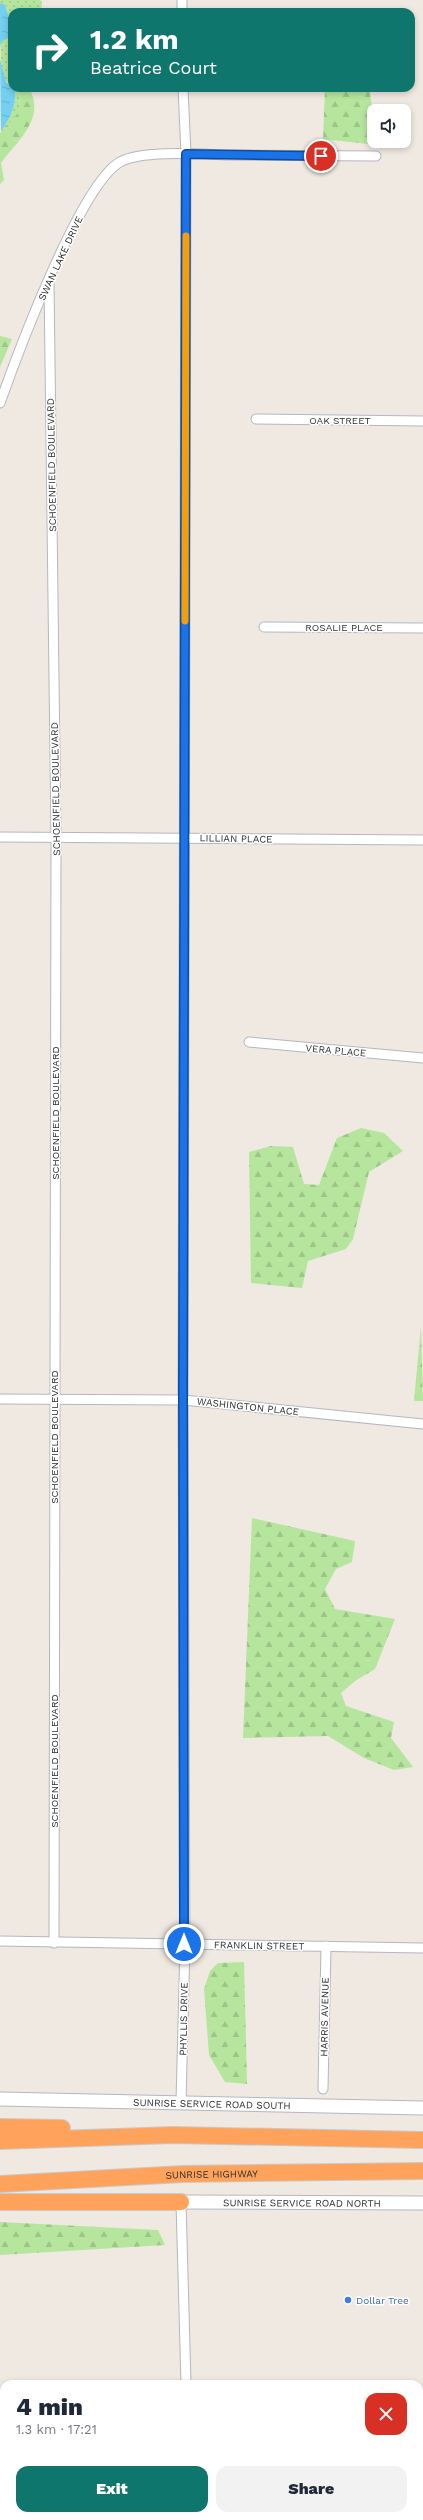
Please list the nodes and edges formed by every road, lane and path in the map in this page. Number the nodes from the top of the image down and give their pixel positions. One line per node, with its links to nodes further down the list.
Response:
1 (183, 92): 2 (street, PHYLLIS DRIVE)
2 (186, 154): 3 (street, SWAN LAKE DRIVE); 4 (street, SWAN LAKE DRIVE); 12 (street, PHYLLIS DRIVE)
3 (376, 156)
4 (49, 282): 5 (street, SWAN LAKE DRIVE); 11 (street, SCHOENFIELD BOULEVARD)
5 (0, 403)
6 (256, 419): 7 (street, OAK STREET)
7 (423, 421)
8 (264, 627): 9 (street, ROSALIE PLACE)
9 (423, 628)
10 (0, 837): 11 (street, LILLIAN PLACE)
11 (56, 837): 12 (street, LILLIAN PLACE); 17 (street, SCHOENFIELD BOULEVARD)
12 (185, 837): 13 (street, LILLIAN PLACE); 18 (street, PHYLLIS DRIVE)
13 (423, 840)
14 (249, 1042): 15 (street, VERA PLACE)
15 (423, 1058)
16 (0, 1399): 17 (street, WASHINGTON PLACE)
17 (53, 1399): 18 (street, WASHINGTON PLACE); 21 (street, SCHOENFIELD BOULEVARD)
18 (183, 1400): 19 (street, WASHINGTON PLACE); 22 (street, PHYLLIS DRIVE)
19 (423, 1424)
20 (0, 1941): 21 (street, FRANKLIN STREET)
21 (54, 1943): 22 (street, FRANKLIN STREET)
22 (184, 1944): 23 (street, FRANKLIN STREET); 27 (street, PHYLLIS DRIVE)
23 (326, 1946): 24 (street, FRANKLIN STREET); 25 (street, HARRIS AVENUE)
24 (423, 1948)
25 (323, 2089)
26 (0, 2099): 27 (main road, SUNRISE SERVICE ROAD SOUTH)
27 (181, 2102): 28 (main road, SUNRISE SERVICE ROAD SOUTH)
28 (423, 2108)
29 (0, 2127): 30 (highway)
30 (173, 2135): 31 (highway); 32 (highway)
31 (423, 2140)
32 (0, 2141)
33 (423, 2171): 34 (highway, SUNRISE HIGHWAY)
34 (0, 2184)
35 (0, 2202): 36 (highway)
36 (181, 2202): 37 (main road, SUNRISE SERVICE ROAD NORTH); 38 (street)
37 (423, 2203)
38 (186, 2380)

